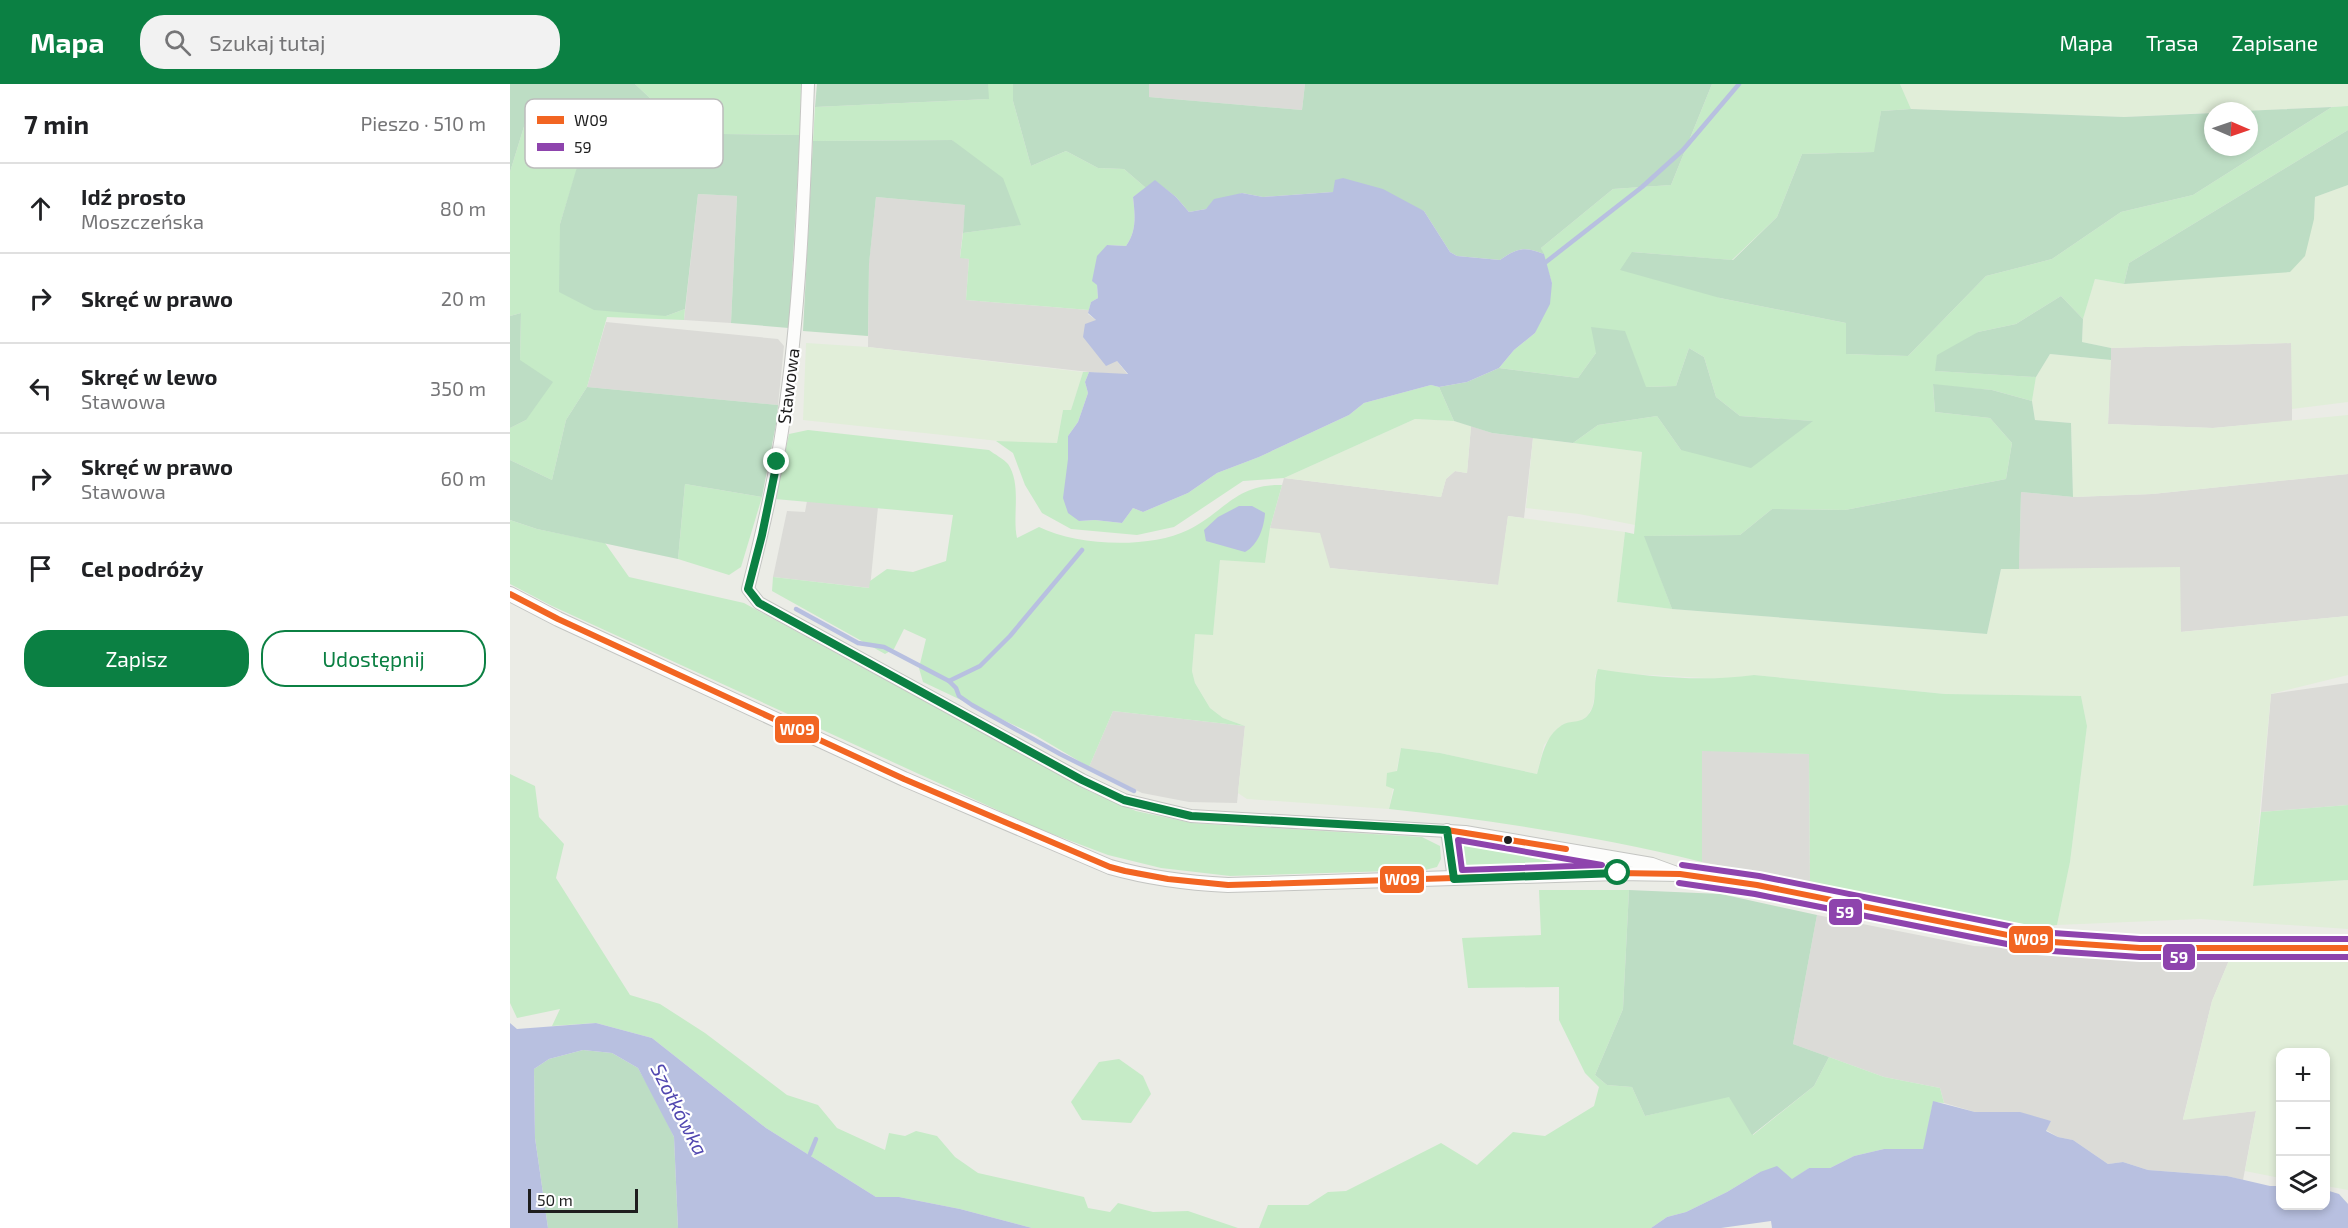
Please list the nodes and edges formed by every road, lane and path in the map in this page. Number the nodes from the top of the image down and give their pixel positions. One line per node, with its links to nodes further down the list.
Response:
1 (808, 84): 3 (street, Stawowa)
2 (510, 594): 5 (street)
3 (1447, 830): 4 (street, Stawowa); 5 (street)
4 (1680, 874): 5 (street); 6 (street)
5 (1454, 879)
6 (2348, 948)

